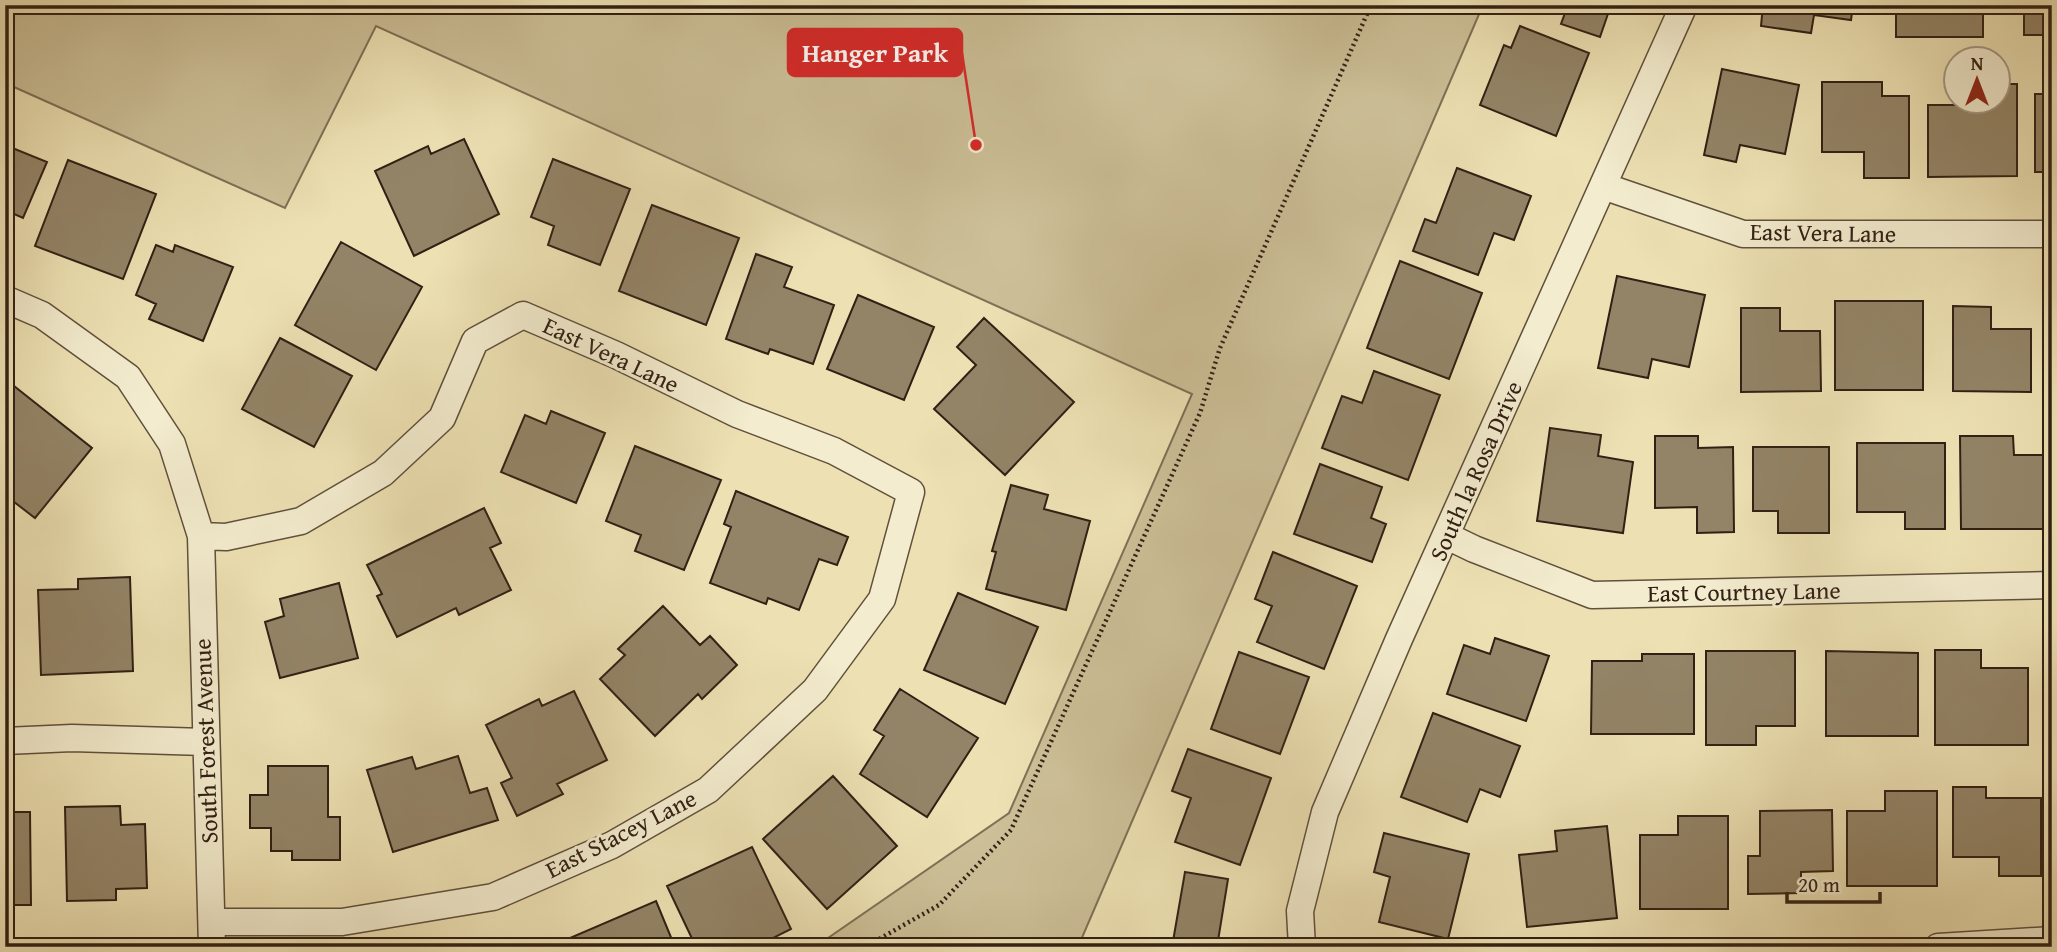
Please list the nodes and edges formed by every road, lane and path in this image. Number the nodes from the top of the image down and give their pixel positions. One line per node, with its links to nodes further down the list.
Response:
1 (1371, 5): 14 (path)
2 (1684, 5): 3 (street, South la Rosa Drive)
3 (1603, 186): 4 (street, East Vera Lane); 8 (street, South la Rosa Drive)
4 (2052, 234)
5 (5, 299): 7 (street)
6 (911, 492): 7 (street, East Vera Lane); 12 (street, East Stacey Lane)
7 (201, 536): 11 (street, South Forest Avenue)
8 (1447, 536): 9 (street, East Courtney Lane); 15 (street, South la Rosa Drive)
9 (2052, 586)
10 (5, 741): 11 (street)
11 (205, 742): 12 (street, South Forest Avenue)
12 (212, 934)
13 (2052, 940): 16 (street)
14 (865, 947)
15 (1302, 947)
16 (1938, 947)

